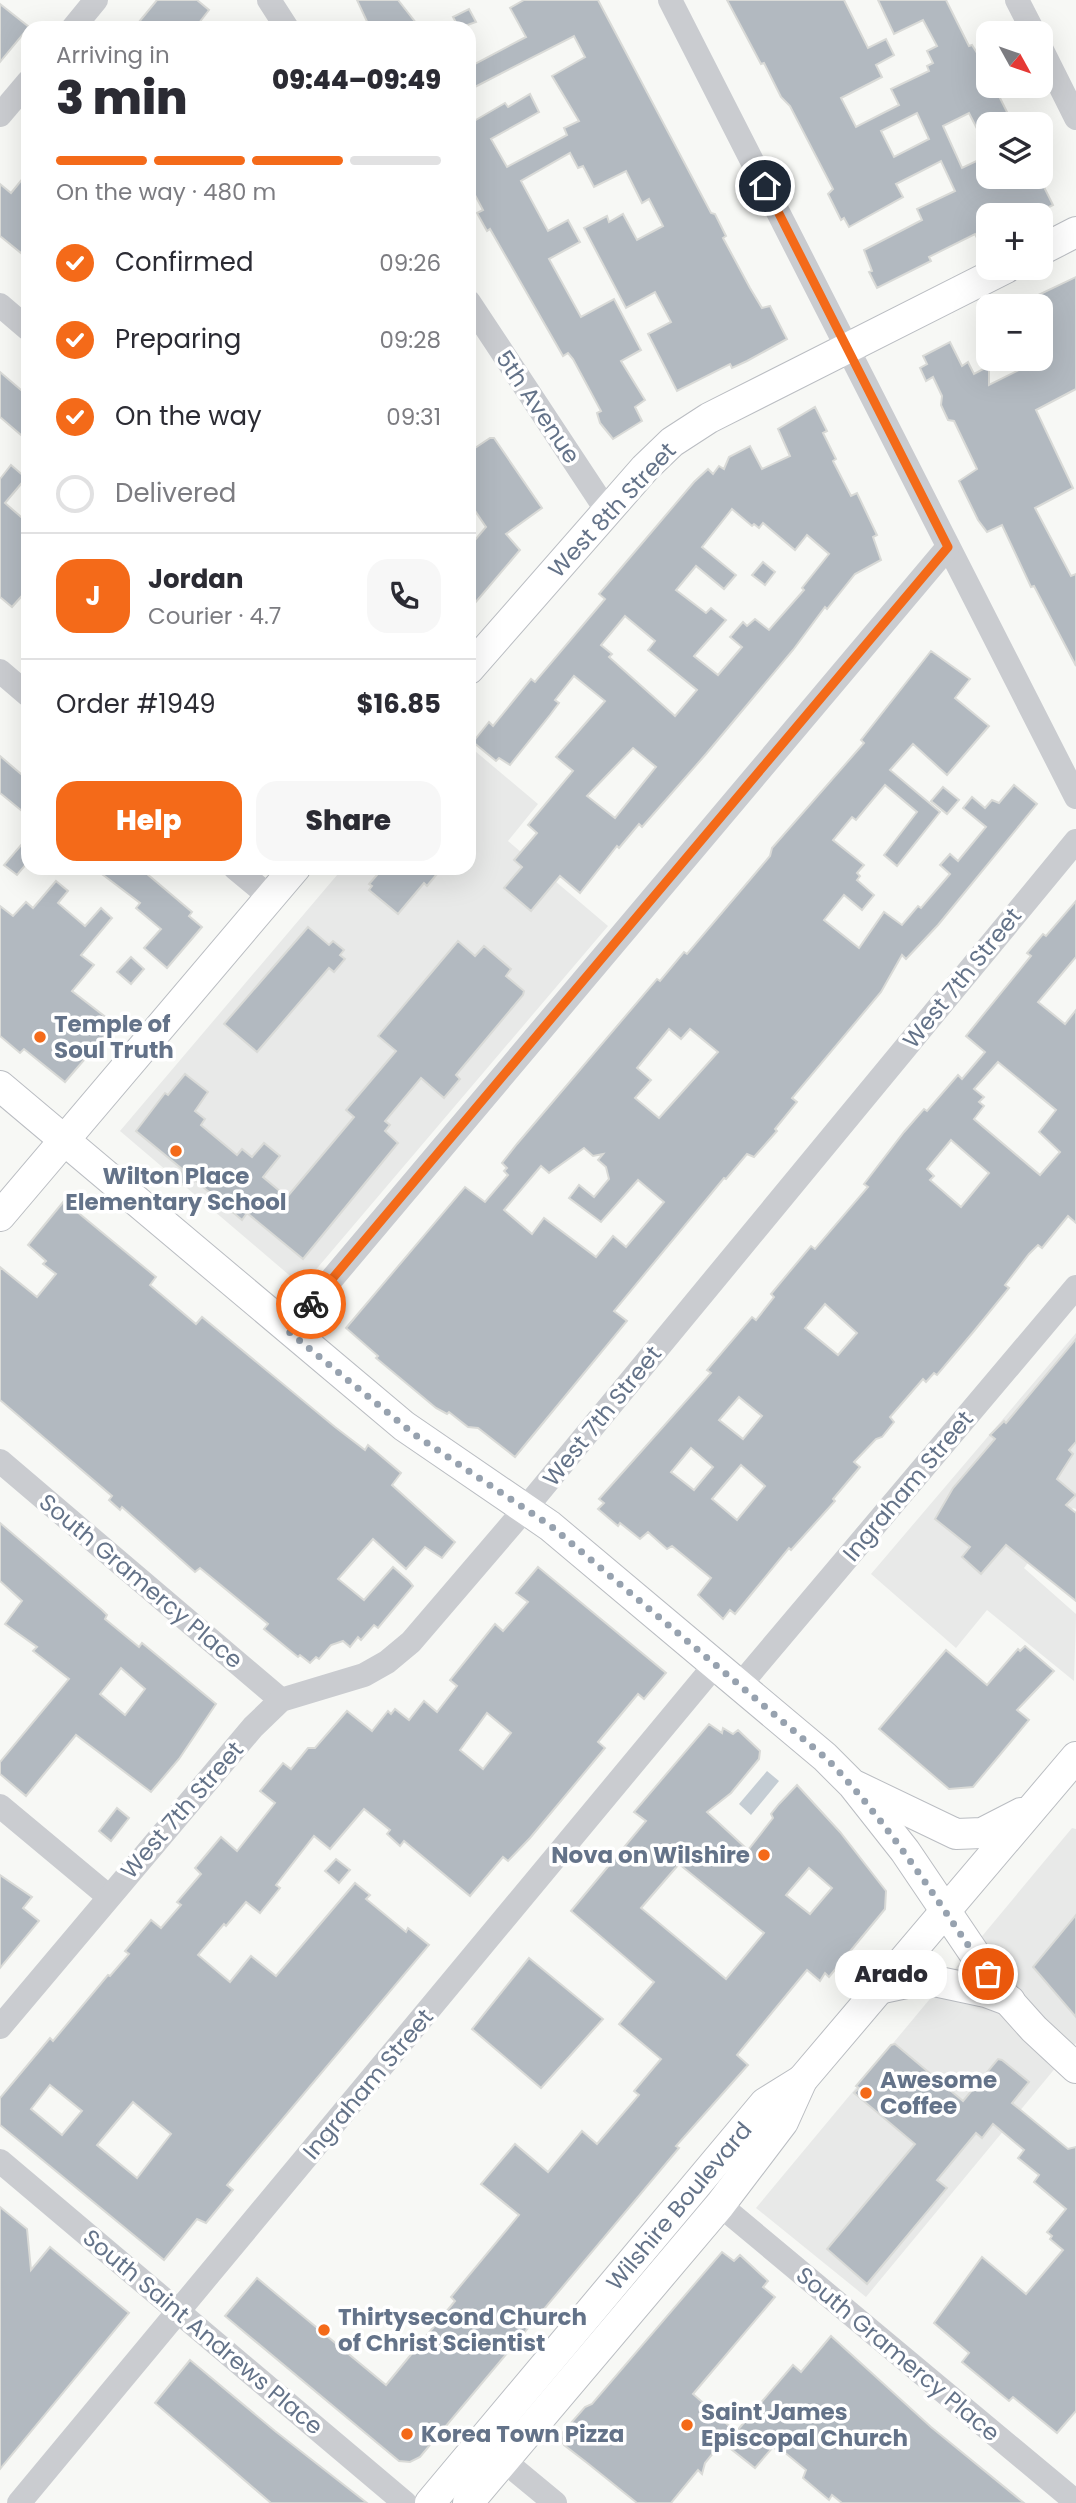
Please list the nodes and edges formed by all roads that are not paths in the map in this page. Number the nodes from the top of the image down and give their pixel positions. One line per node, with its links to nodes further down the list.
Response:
1 (269, 0): 4 (street)
2 (670, 0): 16 (street)
3 (1017, 0): 5 (street)
4 (282, 21)
5 (1028, 21)
6 (1054, 74): 9 (street)
7 (21, 90): 8 (street)
8 (0, 116)
9 (1076, 118)
10 (1076, 232): 11 (main road)
11 (1053, 244)
12 (982, 280): 16 (main road, West 8th Street)
13 (0, 305): 15 (street)
14 (476, 313): 17 (street, 5th Avenue)
15 (21, 323)
16 (847, 348): 17 (main road, West 8th Street); 18 (street)
17 (607, 511): 19 (main road, West 8th Street)
18 (948, 547): 22 (street); 31 (street)
19 (476, 661)
20 (0, 671): 21 (street)
21 (21, 689)
22 (1076, 797)
23 (1076, 841): 33 (street, West 7th Street)
24 (243, 875): 26 (street)
25 (289, 875): 26 (main road)
26 (270, 897): 28 (main road)
27 (0, 1086): 28 (main road)
28 (65, 1140): 29 (main road); 31 (main road)
29 (0, 1216)
30 (1076, 1287): 35 (street, Ingraham Street)
31 (288, 1331): 33 (main road)
32 (0, 1461): 36 (street, South Gramercy Place)
33 (525, 1509): 34 (main road); 36 (street, West 7th Street)
34 (715, 1665): 35 (main road); 50 (street, Ingraham Street)
35 (740, 1685): 38 (main road)
36 (281, 1700): 41 (street, West 7th Street)
37 (1076, 1757): 39 (main road, Wilshire Boulevard)
38 (853, 1785): 39 (main road); 42 (main road)
39 (1035, 1805): 42 (main road, Wilshire Boulevard)
40 (0, 1806): 41 (street)
41 (108, 1896): 45 (street, West 7th Street)
42 (944, 1910): 43 (main road, Wilshire Boulevard); 44 (main road)
43 (878, 1989): 44 (main road); 47 (main road, Wilshire Boulevard)
44 (1010, 2001): 46 (main road)
45 (0, 2027)
46 (1076, 2068)
47 (802, 2080): 49 (main road, Wilshire Boulevard); 51 (main road, Wilshire Boulevard)
48 (0, 2161): 50 (street, South Saint Andrews Place)
49 (720, 2205): 51 (main road, Wilshire Boulevard); 52 (street, South Gramercy Place)
50 (180, 2311): 53 (street, Ingraham Street); 54 (street, South Saint Andrews Place)
51 (494, 2452): 55 (main road, Wilshire Boulevard); 56 (main road, Wilshire Boulevard); 57 (street)
52 (1076, 2502)
53 (19, 2503)
54 (405, 2503)
55 (430, 2503)
56 (468, 2503)
57 (555, 2503)

